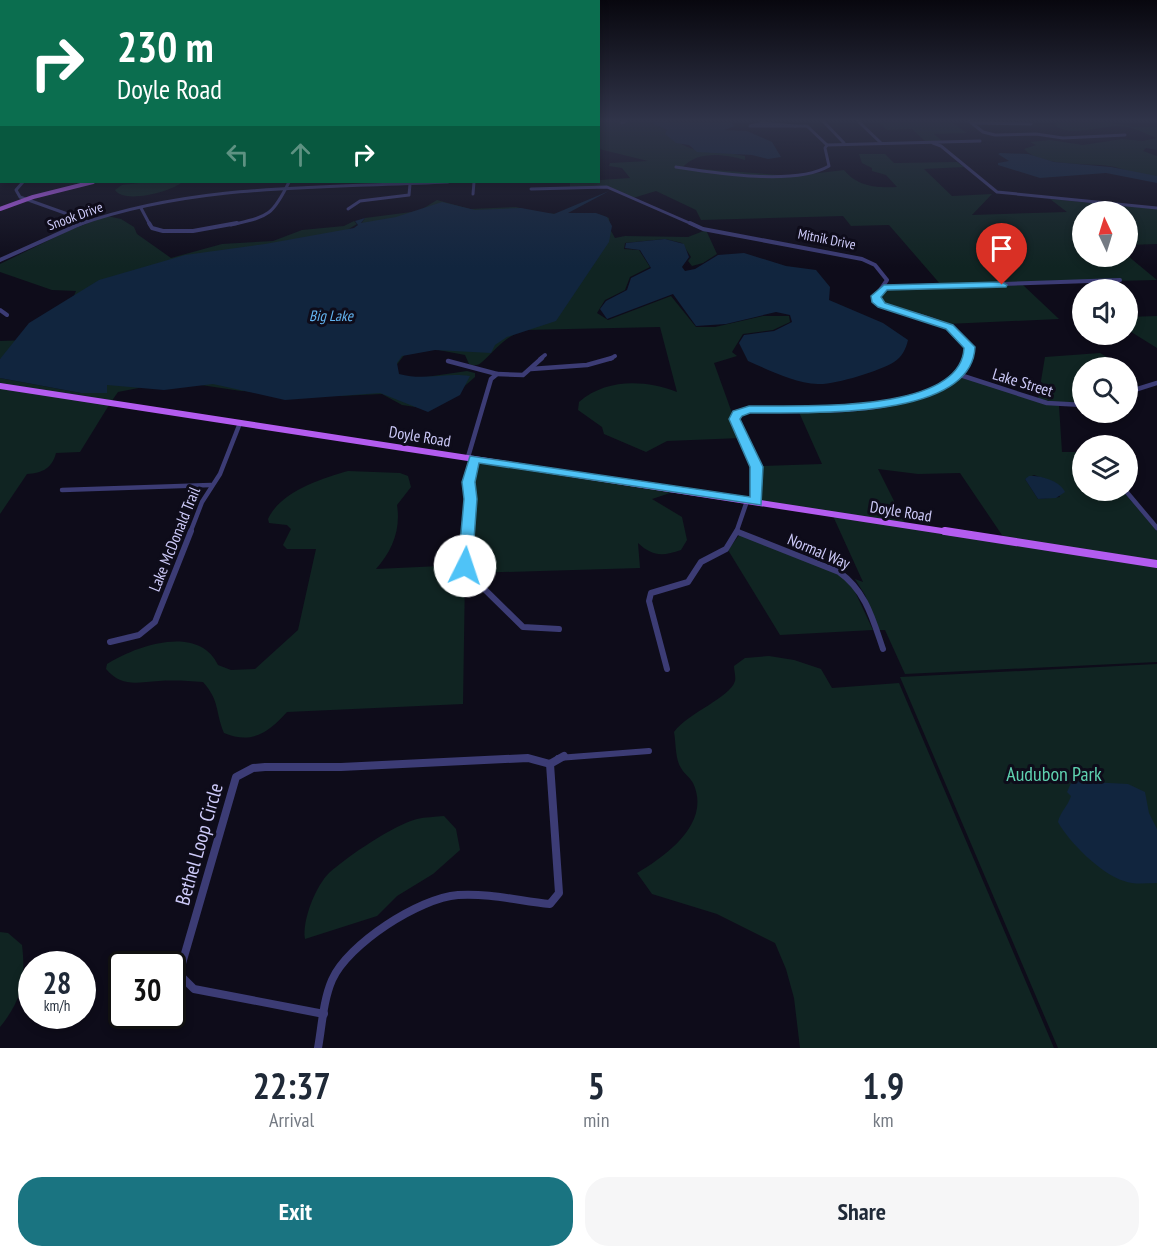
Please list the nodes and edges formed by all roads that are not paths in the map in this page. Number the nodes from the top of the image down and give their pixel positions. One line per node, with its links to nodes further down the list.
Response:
1 (715, 170): 2 (street)
2 (826, 170)
3 (970, 170): 17 (street)
4 (22, 183): 15 (street)
5 (89, 183): 15 (main road)
6 (288, 183): 13 (street)
7 (429, 183): 10 (street, Snook Drive)
8 (474, 183): 14 (street)
9 (569, 183): 11 (street)
10 (410, 184): 13 (street, Snook Drive); 19 (street)
11 (568, 188): 12 (street, Mitnik Drive); 25 (street, Mitnik Drive)
12 (531, 189)
13 (285, 190): 16 (street, Snook Drive); 20 (street)
14 (473, 194)
15 (25, 199): 18 (main road); 21 (street)
16 (141, 208): 21 (street, Snook Drive); 22 (street)
17 (1157, 208)
18 (0, 209)
19 (348, 209)
20 (267, 214): 22 (street)
21 (87, 221): 23 (street, Snook Drive)
22 (176, 232)
23 (0, 260)
24 (1072, 282): 25 (street)
25 (884, 288): 33 (street, Mitnik Drive)
26 (0, 310): 27 (street)
27 (7, 315)
28 (545, 355): 31 (street)
29 (615, 356): 31 (street)
30 (448, 361): 32 (street)
31 (531, 369): 32 (street)
32 (497, 374): 39 (street)
33 (957, 374): 37 (street, Lake Street); 44 (street)
34 (1157, 383): 36 (street)
35 (0, 386): 38 (main road, Doyle Road)
36 (1138, 389)
37 (1072, 404)
38 (240, 423): 39 (main road, Doyle Road); 40 (street, Lake McDonald Trail)
39 (471, 458): 42 (main road, Doyle Road); 48 (street)
40 (211, 485): 41 (street); 49 (street, Lake McDonald Trail)
41 (62, 490)
42 (747, 501): 44 (main road, Doyle Road); 46 (street)
43 (1134, 501): 45 (street)
44 (756, 502): 47 (main road, Doyle Road)
45 (1157, 528)
46 (738, 531): 50 (street, Normal Way); 51 (street)
47 (1157, 564)
48 (559, 629)
49 (110, 642)
50 (883, 649)
51 (667, 669)
52 (650, 751): 53 (street, Bethel Loop Circle)
53 (550, 764): 54 (street); 54 (street, Bethel Loop Circle)
54 (324, 1014): 55 (street)
55 (318, 1048)

